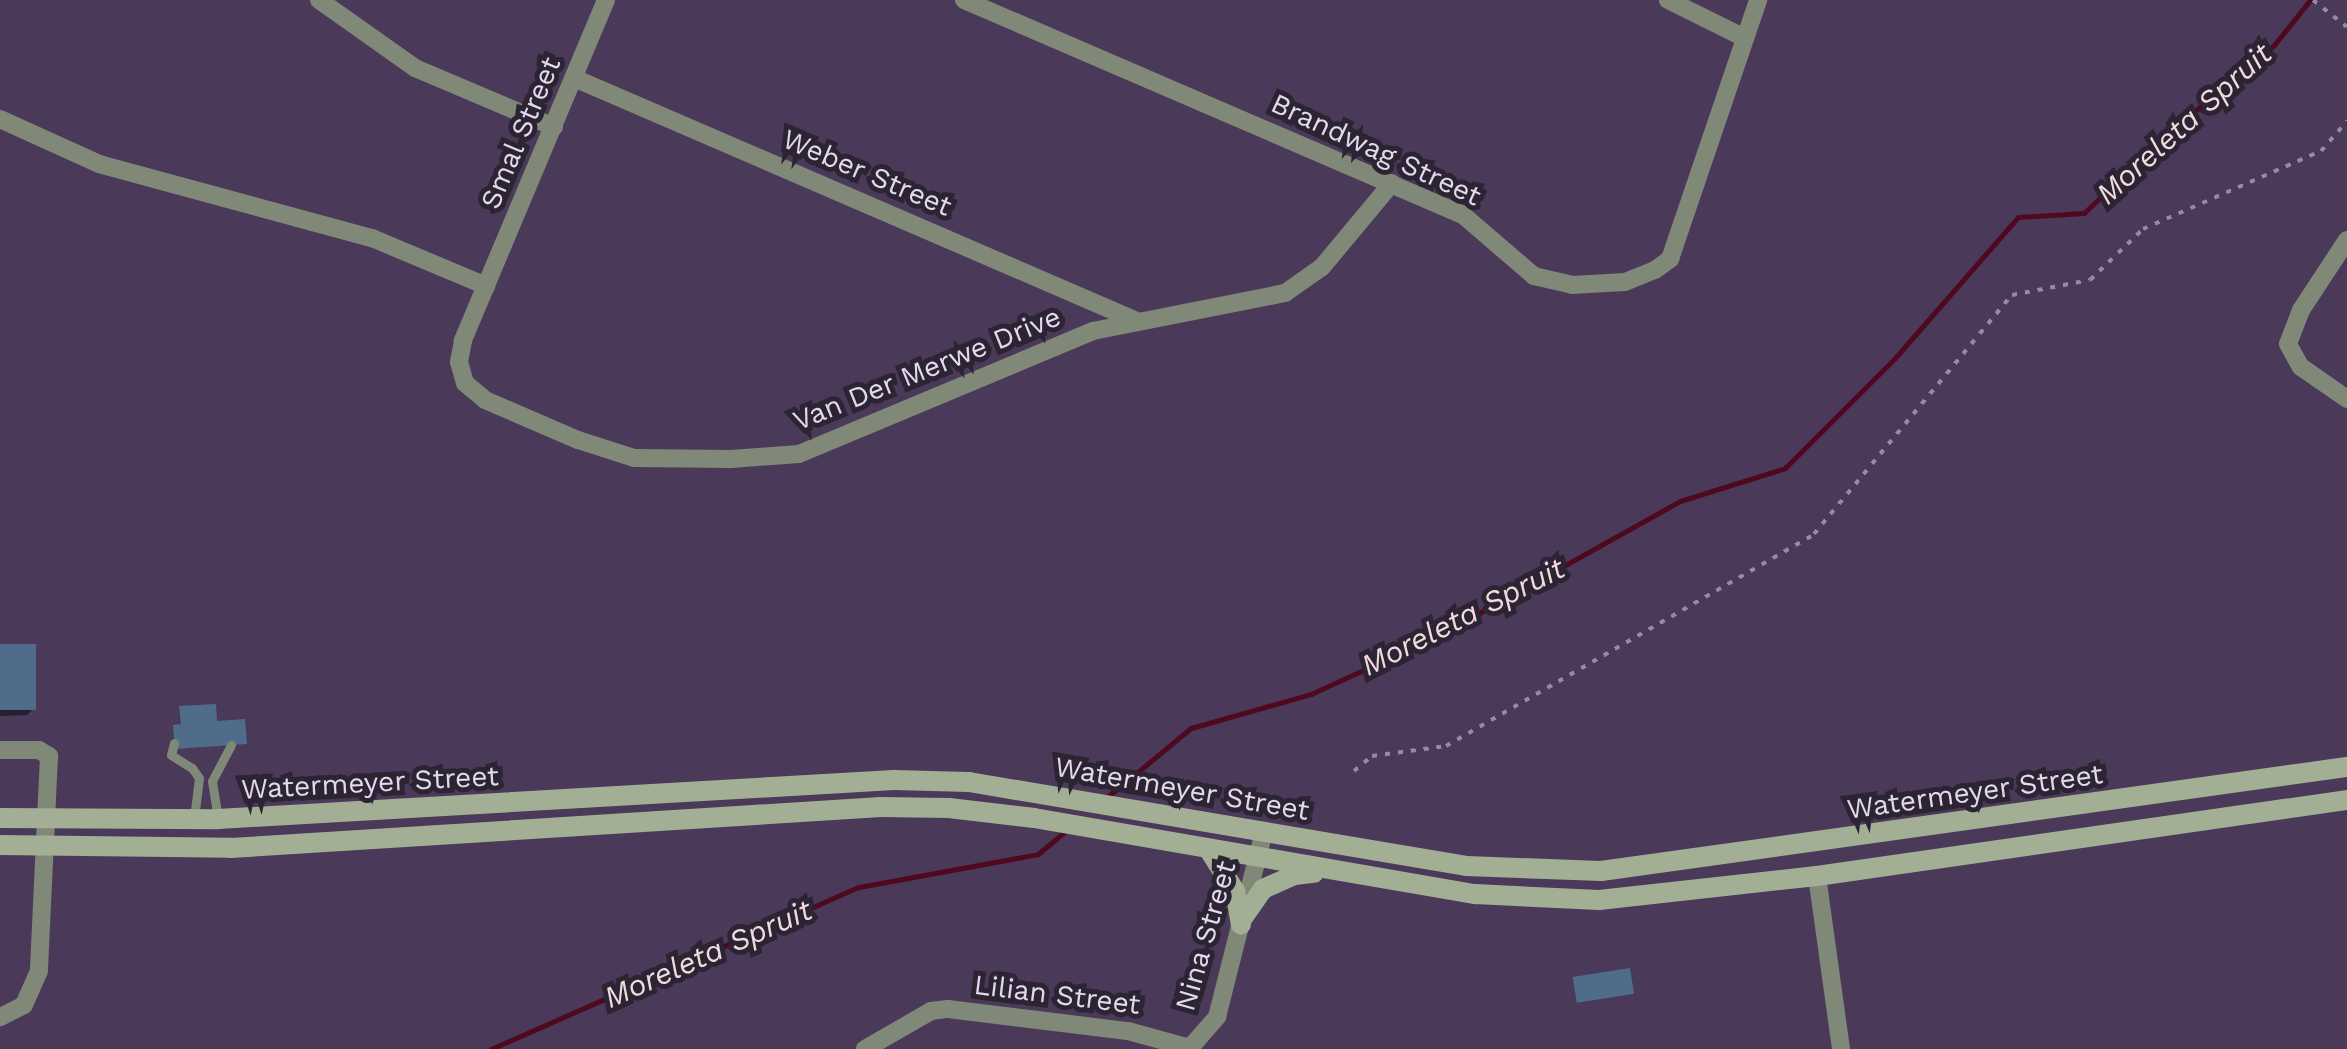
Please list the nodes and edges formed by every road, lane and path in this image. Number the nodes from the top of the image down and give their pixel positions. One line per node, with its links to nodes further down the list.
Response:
1 (319, 0): 13 (street)
2 (606, 0): 10 (street, Smal Street)
3 (964, 0): 7 (street, Brandwag Street)
4 (1668, 0): 9 (street)
5 (1758, 0): 9 (street, Brandwag Street)
6 (2313, 0): 8 (path)
7 (1007, 10): 14 (street, Brandwag Street)
8 (2347, 27)
9 (1745, 38): 14 (street, Brandwag Street)
10 (574, 78): 13 (street, Smal Street); 17 (street, Weber Street)
11 (0, 119): 16 (street)
12 (2347, 121): 23 (path)
13 (554, 127): 16 (street, Smal Street)
14 (1392, 183): 17 (street, Van Der Merwe Drive)
15 (2347, 240): 18 (street)
16 (486, 286): 17 (street, Van Der Merwe Drive)
17 (1137, 320)
18 (2347, 399)
19 (174, 743): 27 (lane)
20 (231, 745): 28 (lane)
21 (0, 750): 26 (street)
22 (2347, 767): 29 (main road, Watermeyer Street)
23 (1354, 771)
24 (2347, 800): 35 (main road, Watermeyer Street)
25 (0, 818): 26 (main road, Watermeyer Street)
26 (46, 819): 27 (main road, Watermeyer Street); 31 (street)
27 (194, 820): 28 (main road, Watermeyer Street)
28 (218, 820): 29 (main road, Watermeyer Street)
29 (1264, 831): 33 (street, Nina Street)
30 (0, 845): 31 (main road, Watermeyer Street)
31 (45, 847): 32 (main road, Watermeyer Street); 37 (street)
32 (1209, 850): 33 (main road, Watermeyer Street); 36 (main road)
33 (1258, 858): 34 (main road, Watermeyer Street); 36 (street, Nina Street)
34 (1336, 872): 35 (main road, Watermeyer Street); 36 (main road)
35 (1816, 876): 40 (street)
36 (1242, 923): 39 (street, Nina Street)
37 (0, 1017)
38 (865, 1049): 39 (street, Lilian Street)
39 (1189, 1049)
40 (1842, 1049)

